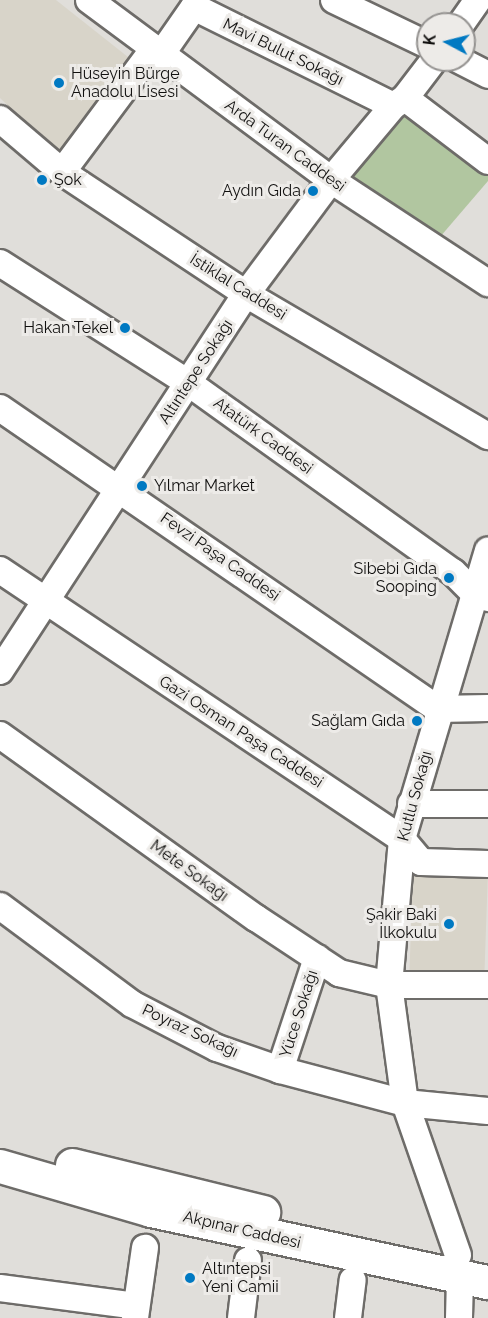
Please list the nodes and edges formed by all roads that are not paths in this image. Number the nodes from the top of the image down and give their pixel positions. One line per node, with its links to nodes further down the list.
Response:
1 (89, 0): 4 (street, Arda Turan Caddesi)
2 (334, 0): 3 (street)
3 (416, 39)
4 (157, 53): 6 (street, Mavi Bulut Sokağı); 9 (street); 10 (street, Arda Turan Caddesi)
5 (425, 72): 6 (street, Altıntepe Sokağı)
6 (399, 102): 8 (street); 10 (street, Altıntepe Sokağı)
7 (0, 118): 9 (street, İstiklal Caddesi)
8 (488, 161)
9 (62, 172): 13 (street, İstiklal Caddesi)
10 (330, 180): 12 (street, Arda Turan Caddesi); 13 (street, Altıntepe Sokağı)
11 (0, 262): 14 (street, Atatürk Caddesi)
12 (488, 283)
13 (246, 294): 14 (street, Altıntepe Sokağı); 16 (street, İstiklal Caddesi)
14 (190, 384): 17 (street, Altıntepe Sokağı); 20 (street, Atatürk Caddesi)
15 (0, 408): 17 (street, Fevzi Paşa Caddesi)
16 (488, 436)
17 (120, 488): 21 (street, Altıntepe Sokağı); 24 (street, Fevzi Paşa Caddesi)
18 (488, 551): 20 (street, Kutlu Sokağı)
19 (0, 570): 21 (street, Gazi Osman Paşa Caddesi)
20 (481, 596): 24 (street, Kutlu Sokağı)
21 (46, 604): 22 (street, Altıntepe Sokağı); 28 (street, Gazi Osman Paşa Caddesi)
22 (0, 671)
23 (488, 708): 24 (street)
24 (438, 709): 26 (street, Kutlu Sokağı)
25 (0, 735): 31 (street, Mete Sokağı)
26 (411, 804): 27 (street); 28 (street, Kutlu Sokağı)
27 (488, 804)
28 (402, 839): 29 (street, Gazi Osman Paşa Caddesi); 32 (street, Kutlu Sokağı)
29 (488, 864)
30 (0, 906): 34 (street, Poyraz Sokağı)
31 (317, 958): 32 (street, Mete Sokağı); 34 (street, Yüce Sokağı)
32 (389, 985): 33 (street, Mete Sokağı); 35 (street, Kutlu Sokağı)
33 (488, 985)
34 (280, 1070): 35 (street, Poyraz Sokağı)
35 (405, 1103): 36 (street, Poyraz Sokağı); 41 (street, Kutlu Sokağı)
36 (488, 1111)
37 (0, 1147): 41 (main road, Akpınar Caddesi)
38 (0, 1166): 41 (main road, Akpınar Caddesi)
39 (145, 1248): 45 (street)
40 (248, 1260): 46 (street)
41 (474, 1268): 48 (street)
42 (353, 1281): 47 (street)
43 (0, 1288): 44 (street)
44 (47, 1308): 45 (street)
45 (136, 1312)
46 (241, 1318)
47 (348, 1318)
48 (459, 1318)

